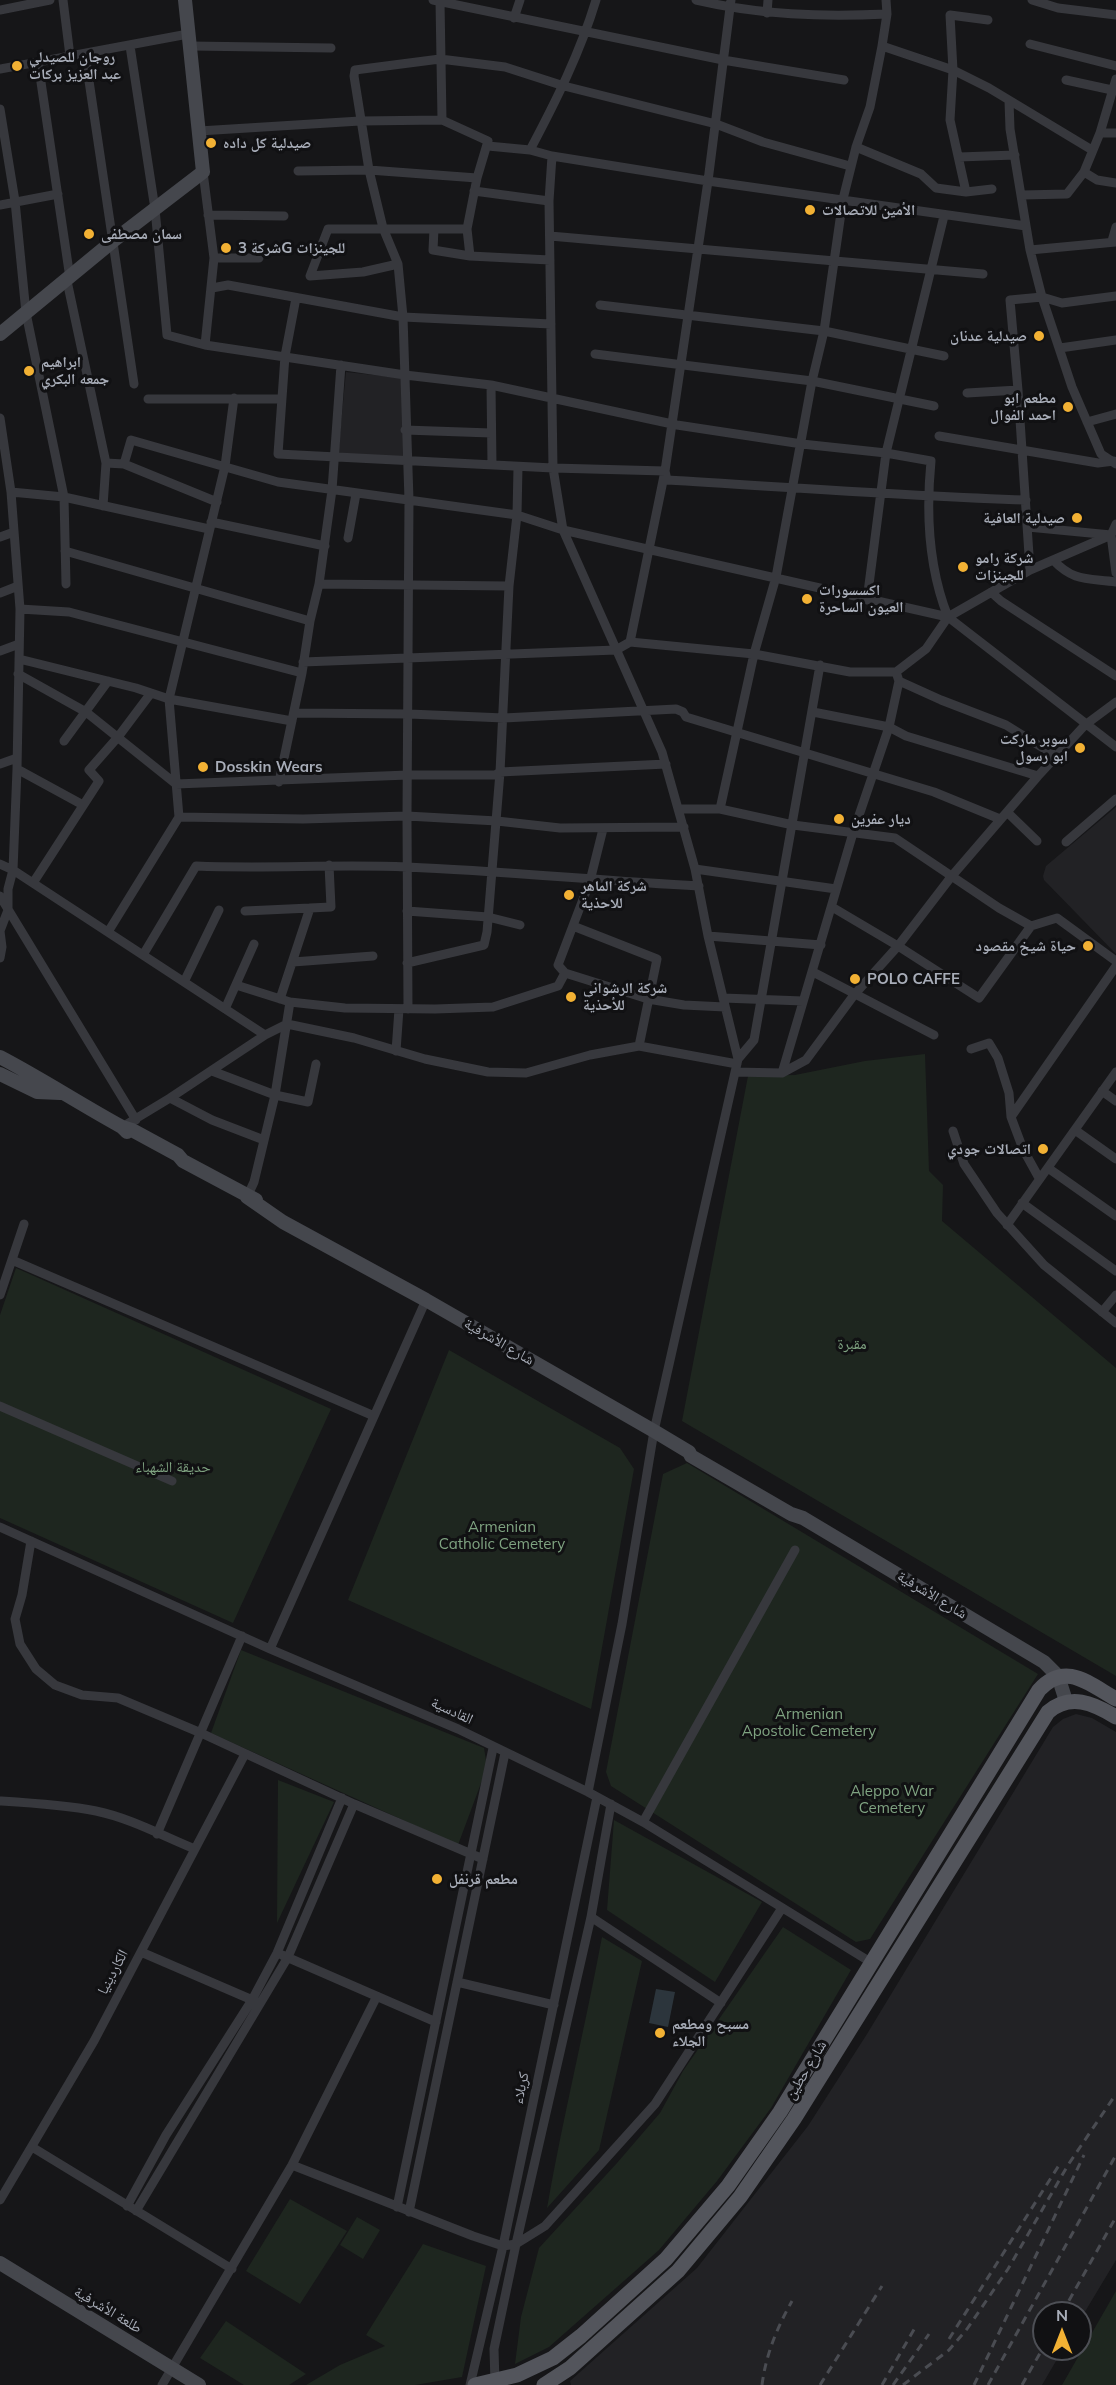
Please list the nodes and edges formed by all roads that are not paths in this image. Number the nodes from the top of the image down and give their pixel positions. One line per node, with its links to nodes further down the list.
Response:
1 (50, 0): 12 (street)
2 (63, 0): 25 (street)
3 (185, 0): 19 (street)
4 (520, 0): 16 (street)
5 (596, 0): 18 (street)
6 (696, 0): 11 (street)
7 (768, 0): 13 (street)
8 (886, 0): 14 (street)
9 (1032, 0): 15 (street)
10 (436, 1): 16 (street); 26 (street)
11 (730, 4): 13 (street); 27 (street)
12 (0, 10)
13 (767, 13): 14 (street)
14 (887, 14): 22 (street)
15 (1116, 15)
16 (514, 18): 18 (street)
17 (988, 20): 31 (street)
18 (586, 32): 27 (street); 35 (street)
19 (190, 40): 21 (street); 23 (street); 42 (street)
20 (1030, 44): 29 (street)
21 (130, 46): 24 (street); 69 (street)
22 (882, 46): 31 (street); 46 (street)
23 (331, 48)
24 (85, 54): 25 (street); 79 (street)
25 (70, 56): 28 (street)
26 (440, 59): 35 (street); 39 (street); 40 (street)
27 (723, 60): 33 (street); 41 (street)
28 (38, 62): 30 (street); 63 (street)
29 (1116, 66)
30 (0, 69)
31 (953, 70): 37 (street); 51 (street)
32 (1116, 79): 36 (street)
33 (844, 80)
34 (1066, 80): 36 (street)
35 (564, 86): 41 (street); 47 (street)
36 (1112, 90): 43 (street)
37 (1009, 100): 48 (street); 50 (street)
38 (0, 109): 66 (street)
39 (442, 120): 40 (street); 45 (street)
40 (360, 121): 42 (street); 53 (street)
41 (716, 124): 52 (street); 58 (street)
42 (199, 131): 55 (street)
43 (1100, 133): 44 (street); 48 (street)
44 (1116, 133)
45 (488, 146): 47 (street); 57 (street)
46 (856, 147): 52 (street); 62 (street)
47 (530, 150): 49 (street)
48 (1092, 150): 56 (street)
49 (552, 156): 58 (street); 67 (street)
50 (1015, 156): 51 (street); 64 (street)
51 (959, 157): 62 (street)
52 (850, 166): 65 (street)
53 (369, 170): 54 (street); 57 (street); 75 (street)
54 (298, 171)
55 (203, 172): 69 (street); 70 (street)
56 (1084, 172): 59 (street); 64 (street)
57 (477, 178): 61 (street)
58 (708, 181): 65 (street); 81 (street)
59 (1116, 183)
60 (992, 189): 62 (street)
61 (474, 191): 67 (street); 77 (street)
62 (966, 192)
63 (58, 194): 66 (street); 91 (street)
64 (1022, 195): 73 (street)
65 (843, 199): 72 (street); 87 (street)
66 (15, 201): 68 (street); 97 (street)
67 (549, 201): 78 (street)
68 (0, 205)
69 (155, 209): 79 (street); 104 (street)
70 (208, 215): 71 (street); 84 (street)
71 (284, 216)
72 (945, 216): 73 (street); 89 (street)
73 (1026, 226): 82 (street)
74 (1116, 227): 80 (street)
75 (383, 228): 76 (street); 88 (street); 88 (street)
76 (434, 229): 77 (street); 83 (street)
77 (467, 229): 83 (street)
78 (550, 236): 81 (street); 86 (street)
79 (113, 241): 91 (street); 114 (street)
80 (1114, 241): 82 (street)
81 (697, 250): 87 (street); 98 (street)
82 (1030, 250): 94 (street)
83 (470, 256): 86 (street)
84 (214, 258): 85 (street); 92 (street)
85 (259, 258)
86 (550, 260): 100 (street)
87 (834, 261): 89 (street); 101 (street)
88 (398, 264): 99 (street)
89 (933, 268): 90 (street); 106 (street)
90 (983, 274)
91 (68, 279): 97 (street); 137 (street)
92 (212, 288): 95 (street); 104 (street)
93 (1116, 296): 94 (street)
94 (1042, 297): 105 (street); 116 (street)
95 (296, 298): 99 (street); 108 (street)
96 (600, 306): 98 (street)
97 (26, 313): 102 (street); 150 (street)
98 (688, 315): 101 (street); 111 (street)
99 (403, 316): 100 (street); 112 (street)
100 (551, 324): 118 (street)
101 (824, 331): 106 (street); 113 (street)
102 (0, 334)
103 (1116, 340): 105 (street)
104 (205, 345): 108 (street)
105 (1060, 348): 127 (street)
106 (910, 349): 109 (street); 122 (street)
107 (595, 354): 111 (street)
108 (285, 356): 110 (street); 121 (street)
109 (944, 356)
110 (341, 365): 112 (street); 134 (street)
111 (681, 365): 113 (street); 126 (street)
112 (405, 375): 115 (street); 128 (street)
113 (812, 381): 122 (street); 131 (street)
114 (134, 384)
115 (491, 385): 118 (street); 129 (street)
116 (1018, 390): 117 (street); 132 (street)
117 (967, 393)
118 (551, 397): 126 (street); 142 (street)
119 (148, 399): 120 (street)
120 (234, 399): 121 (street); 140 (street)
121 (281, 399): 134 (street)
122 (898, 400): 123 (street); 133 (street)
123 (934, 406)
124 (1116, 414): 127 (street)
125 (0, 418): 144 (street)
126 (672, 422): 131 (street); 143 (street)
127 (1087, 422): 136 (street)
128 (405, 430): 129 (street); 135 (street)
129 (491, 433): 139 (street)
130 (939, 436): 132 (street)
131 (802, 444): 133 (street); 145 (street)
132 (1022, 450): 136 (street); 153 (street)
133 (886, 453): 148 (street); 151 (street)
134 (334, 456): 135 (street); 146 (street)
135 (406, 459): 139 (street); 152 (street)
136 (1115, 462)
137 (106, 463): 138 (street); 155 (street)
138 (124, 464): 140 (street); 154 (street)
139 (492, 465): 141 (street)
140 (225, 466): 146 (street); 154 (street)
141 (518, 466): 142 (street); 156 (street)
142 (553, 468): 143 (street); 160 (street)
143 (665, 471): 145 (street); 166 (street)
144 (4, 476): 147 (street)
145 (793, 488): 148 (street); 171 (street)
146 (332, 490): 149 (street); 165 (street)
147 (11, 492): 150 (street); 161 (street)
148 (880, 492): 151 (street); 181 (street)
149 (356, 494): 152 (street); 164 (street)
150 (64, 497): 155 (street); 167 (street)
151 (927, 497): 153 (street); 183 (street)
152 (409, 500): 156 (street); 175 (street)
153 (1026, 500): 159 (street)
154 (217, 502): 158 (street)
155 (103, 506): 158 (street)
156 (517, 515): 160 (street); 177 (street)
157 (1116, 524): 162 (street)
158 (210, 525): 165 (street); 178 (street)
159 (1028, 527): 162 (street); 169 (street)
160 (562, 530): 166 (street); 188 (street)
161 (14, 532): 163 (street); 176 (street)
162 (1111, 535): 168 (street); 170 (street)
163 (0, 537)
164 (348, 538)
165 (325, 546): 174 (street)
166 (650, 550): 171 (street); 186 (street)
167 (65, 551): 173 (street); 178 (street)
168 (1053, 560): 169 (street); 172 (street)
169 (1030, 570): 179 (street)
170 (1116, 573)
171 (776, 577): 181 (street); 191 (street)
172 (1116, 582)
173 (66, 584)
174 (320, 584): 175 (street); 184 (street)
175 (409, 585): 177 (street); 192 (street)
176 (18, 586): 180 (street); 182 (street)
177 (509, 586): 190 (street)
178 (196, 587): 184 (street); 185 (street)
179 (991, 592): 183 (street); 198 (street)
180 (0, 593)
181 (867, 600): 183 (street)
182 (20, 609): 185 (street); 187 (street)
183 (948, 617): 197 (street); 209 (street)
184 (310, 621): 195 (street)
185 (183, 642): 195 (street); 201 (street)
186 (630, 642): 188 (street); 191 (street)
187 (19, 644): 189 (street); 193 (street)
188 (616, 650): 190 (street); 203 (street)
189 (0, 651)
190 (506, 654): 192 (street); 208 (street)
191 (754, 654): 194 (street); 211 (street)
192 (408, 658): 195 (street); 206 (street)
193 (19, 659): 196 (street); 199 (street)
194 (820, 665): 197 (street); 205 (street)
195 (303, 668): 207 (street)
196 (18, 674): 204 (street); 217 (street)
197 (898, 676): 210 (street); 216 (street)
198 (1116, 676)
199 (108, 681): 200 (street); 204 (street)
200 (151, 693): 201 (street); 212 (street)
201 (169, 699): 207 (street); 226 (street)
202 (1116, 702): 209 (street)
203 (643, 711): 208 (street); 211 (street); 219 (street)
204 (86, 712): 212 (street); 213 (street)
205 (813, 712): 210 (street); 215 (street)
206 (409, 714): 207 (street); 208 (street); 222 (street)
207 (293, 717): 225 (street)
208 (504, 718): 221 (street)
209 (1085, 725): 214 (street); 216 (street)
210 (889, 727): 223 (street); 224 (street)
211 (737, 731): 215 (street); 230 (street)
212 (118, 737): 226 (street); 228 (street)
213 (64, 741)
214 (1116, 747)
215 (806, 752): 223 (street); 235 (street)
216 (1056, 756): 224 (street)
217 (17, 758): 218 (street); 220 (street)
218 (0, 764)
219 (666, 764): 221 (street); 229 (street)
220 (17, 769): 228 (street); 245 (street)
221 (500, 772): 222 (street); 234 (street)
222 (408, 775): 225 (street); 232 (street)
223 (872, 775): 231 (street); 238 (street)
224 (1038, 776): 231 (street)
225 (279, 782): 226 (street)
226 (176, 784): 233 (street)
227 (1116, 799): 240 (street)
228 (83, 805): 250 (street)
229 (679, 809): 230 (street); 236 (street)
230 (720, 809): 235 (street)
231 (1004, 815): 239 (street); 247 (street)
232 (407, 816): 233 (street); 234 (street); 243 (street)
233 (179, 817): 264 (street)
234 (496, 821): 237 (street); 246 (street)
235 (793, 825): 238 (street); 249 (street)
236 (684, 827): 237 (street); 244 (street)
237 (603, 829): 248 (street)
238 (853, 833): 247 (street); 252 (street)
239 (1037, 841)
240 (1066, 842)
241 (0, 864): 245 (street)
242 (329, 865): 243 (street); 255 (street); 270 (street)
243 (407, 867): 246 (street); 259 (street)
244 (695, 869): 249 (street); 251 (street)
245 (13, 870): 250 (street); 256 (street)
246 (492, 873): 248 (street); 260 (street)
247 (951, 877): 263 (street); 269 (street)
248 (590, 881): 251 (street); 262 (street)
249 (783, 881): 252 (street); 266 (street)
250 (33, 883): 264 (street)
251 (699, 886): 265 (street)
252 (836, 889): 254 (street)
253 (0, 896): 256 (street)
254 (832, 907): 268 (street); 269 (street)
255 (310, 908): 258 (street); 274 (street)
256 (8, 910): 272 (street); 309 (street)
257 (219, 910): 279 (street)
258 (245, 911)
259 (407, 911): 260 (street); 275 (street)
260 (488, 916): 261 (street); 275 (street)
261 (520, 925)
262 (573, 926): 278 (street); 284 (street)
263 (1031, 926): 269 (street); 273 (street)
264 (108, 932): 270 (street)
265 (708, 936): 266 (street); 287 (street)
266 (772, 940): 268 (street); 282 (street)
267 (255, 944): 280 (street)
268 (821, 945): 277 (street)
269 (898, 946): 281 (street)
270 (143, 955): 279 (street)
271 (373, 956): 274 (street)
272 (0, 958)
273 (1116, 961)
274 (293, 962): 283 (street)
275 (407, 963): 289 (street)
276 (1116, 966): 308 (street)
277 (813, 972): 281 (street); 285 (street)
278 (565, 973): 284 (street); 289 (street)
279 (184, 982): 288 (street)
280 (236, 985): 283 (street); 288 (street)
281 (854, 994): 292 (street); 301 (street)
282 (762, 998): 285 (street); 287 (street); 298 (street)
283 (279, 999): 286 (street)
284 (648, 999): 287 (street); 293 (street)
285 (803, 1001): 301 (street)
286 (290, 1002): 289 (street); 290 (street)
287 (724, 1002): 298 (street)
288 (225, 1009): 291 (street)
289 (404, 1009): 295 (street)
290 (287, 1024): 291 (street); 295 (street); 305 (street)
291 (265, 1035): 299 (street)
292 (934, 1035)
293 (639, 1046): 295 (street); 298 (street)
294 (971, 1049): 308 (street)
295 (396, 1051)
296 (0, 1057): 304 (street, شارع الأشرفية)
297 (316, 1064): 305 (street)
298 (736, 1065): 301 (street); 331 (street)
299 (212, 1071): 305 (street); 306 (street)
300 (1116, 1072): 303 (street)
301 (782, 1073)
302 (0, 1074): 304 (street, شارع الأشرفية)
303 (1102, 1091): 307 (street); 311 (street)
304 (60, 1093): 310 (street, شارع الأشرفية)
305 (275, 1095): 313 (street)
306 (170, 1098): 309 (street); 313 (street)
307 (1116, 1101)
308 (1011, 1118): 316 (street)
309 (136, 1120): 310 (street)
310 (122, 1127): 317 (street, شارع الأشرفية)
311 (1075, 1130): 314 (street); 315 (street)
312 (953, 1131): 321 (street)
313 (264, 1140): 317 (street)
314 (1116, 1159)
315 (1048, 1168): 316 (street); 319 (street)
316 (1039, 1178): 318 (street)
317 (247, 1197): 326 (street, شارع الأشرفية)
318 (1022, 1203): 321 (street); 323 (street)
319 (1116, 1216)
320 (24, 1224): 322 (street)
321 (1007, 1225): 327 (street)
322 (12, 1260): 324 (street); 330 (street)
323 (1116, 1272)
324 (0, 1295)
325 (1116, 1295): 327 (street)
326 (426, 1300): 330 (street); 331 (street, شارع الأشرفية)
327 (1102, 1312): 328 (street)
328 (1116, 1323)
329 (0, 1406): 332 (street)
330 (374, 1416): 337 (street)
331 (654, 1431): 338 (street, شارع الأشرفية); 346 (street)
332 (172, 1482)
333 (0, 1527): 334 (street, القادسية)
334 (31, 1541): 336 (street, القادسية); 342 (street)
335 (795, 1550): 352 (street)
336 (242, 1636): 337 (street, القادسية); 342 (street)
337 (270, 1649): 343 (street, القادسية)
338 (1058, 1676): 339 (main road, شارع الأشرفية); 340 (street); 362 (main road, شارع حطين)
339 (1116, 1699)
340 (1066, 1701): 341 (main road); 381 (main road, شارع حطين)
341 (1116, 1717)
342 (201, 1733): 344 (street); 353 (street)
343 (493, 1748): 345 (street, القادسية); 355 (street)
344 (245, 1754): 348 (street); 354 (street, الكاردينيا)
345 (505, 1754): 346 (street, القادسية); 356 (street)
346 (588, 1792): 347 (street, القادسية)
347 (597, 1797): 351 (street, القادسية); 367 (street, كربلاء)
348 (342, 1798): 350 (street); 360 (street)
349 (0, 1801): 353 (street)
350 (354, 1804): 355 (street); 361 (street)
351 (611, 1804): 352 (street, القادسية); 358 (street, كربلاء)
352 (643, 1822): 357 (street, القادسية)
353 (157, 1834): 354 (street)
354 (195, 1849): 359 (street, الكاردينيا)
355 (471, 1854): 356 (street); 368 (street)
356 (483, 1859): 363 (street)
357 (782, 1908): 362 (street, القادسية); 366 (street)
358 (591, 1917): 366 (street); 376 (street, كربلاء)
359 (141, 1952): 365 (street); 369 (street, الكاردينيا)
360 (277, 1953): 361 (street); 365 (street)
361 (288, 1957): 364 (street); 365 (street)
362 (872, 1963): 382 (main road, شارع حطين)
363 (457, 1982): 367 (street); 375 (street)
364 (377, 1996): 368 (street); 370 (street)
365 (256, 2002): 372 (street); 374 (street)
366 (721, 2002): 376 (street)
367 (554, 2005): 377 (street, كربلاء)
368 (436, 2022): 373 (street)
369 (32, 2147): 371 (street, الكاردينيا); 372 (street)
370 (292, 2165): 373 (street); 379 (street)
371 (0, 2200)
372 (127, 2206): 374 (street)
373 (397, 2207): 375 (street)
374 (136, 2211): 379 (street)
375 (409, 2212): 377 (street)
376 (516, 2244): 377 (street); 382 (street, كربلاء)
377 (503, 2246): 385 (street, كربلاء)
378 (0, 2264): 380 (street, طلعة الأشرفية)
379 (231, 2269): 380 (street)
380 (172, 2368): 383 (street); 384 (street, طلعة الأشرفية)
381 (553, 2382)
382 (495, 2383): 386 (main road, شارع حطين)
383 (162, 2385)
384 (199, 2385)
385 (470, 2385)
386 (475, 2385)

